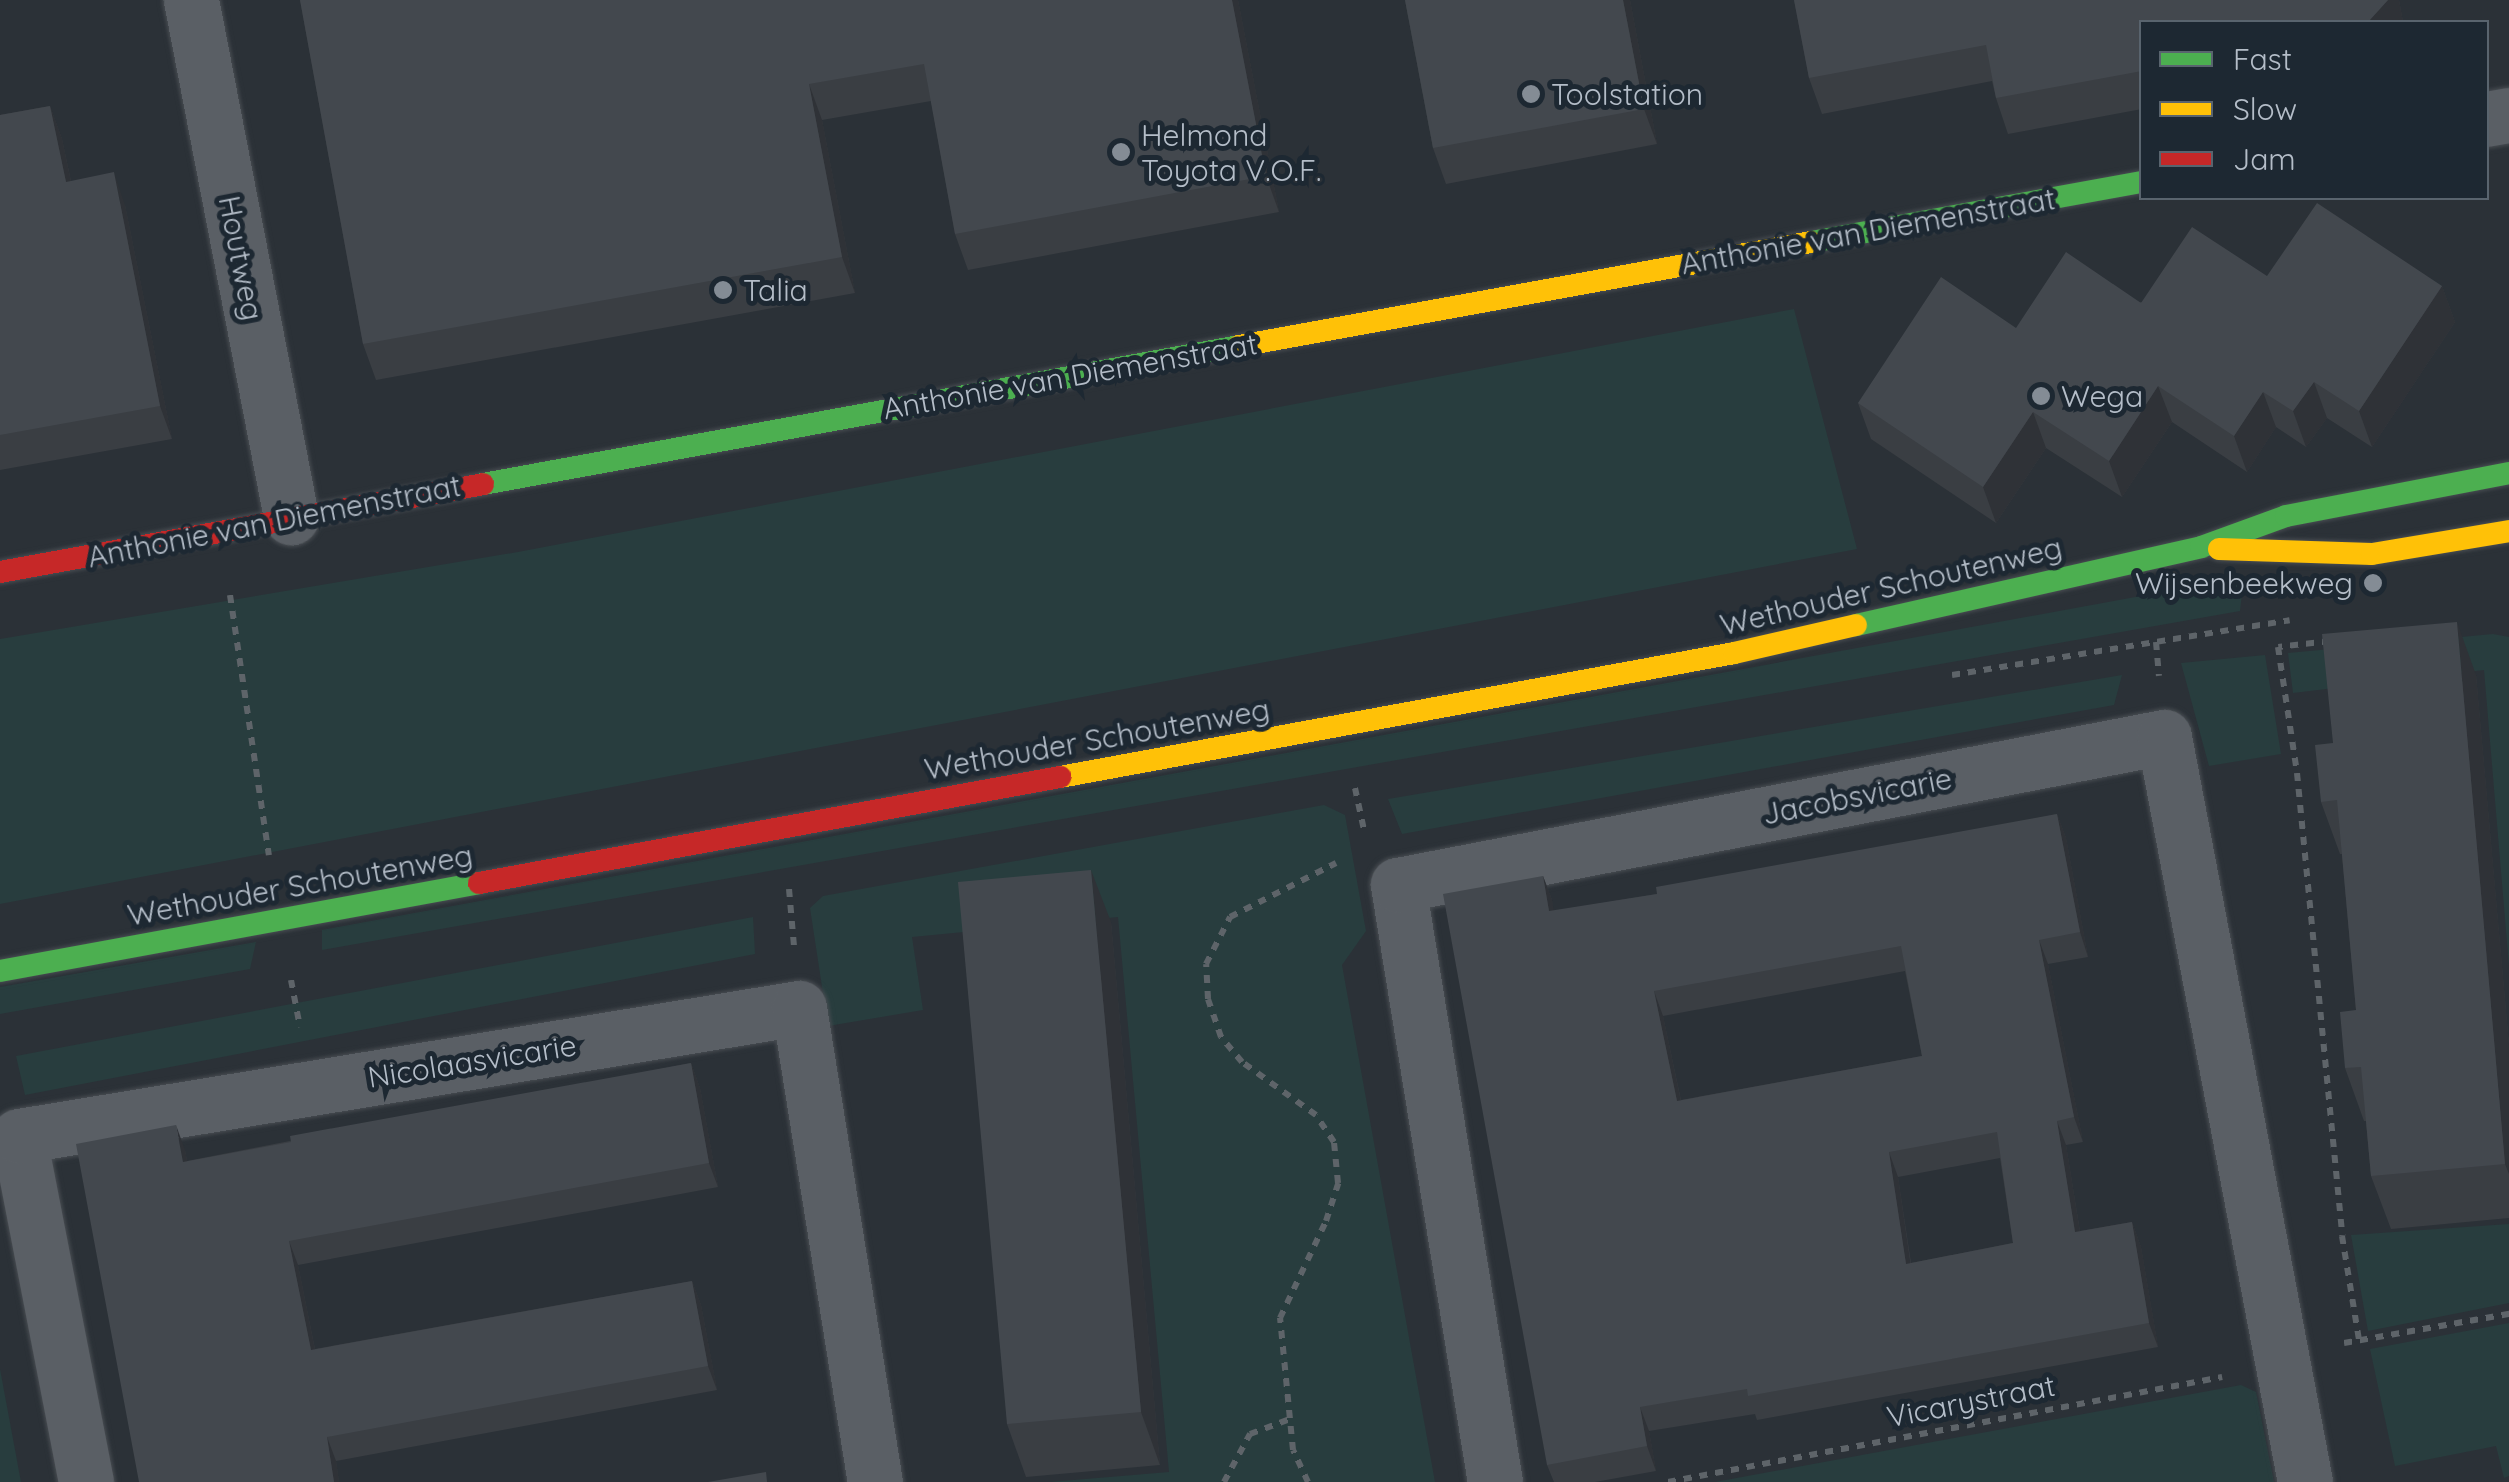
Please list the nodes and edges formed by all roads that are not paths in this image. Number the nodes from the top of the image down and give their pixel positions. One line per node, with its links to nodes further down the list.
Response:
1 (191, 0): 4 (street, Houtweg)
2 (2139, 183): 4 (street, Anthonie van Diemenstraat)
3 (2509, 473): 6 (street, Wethouder Schoutenweg)
4 (290, 517): 7 (street, Anthonie van Diemenstraat)
5 (2509, 531): 6 (street, Wethouder Schoutenweg)
6 (2202, 547): 8 (street, Wethouder Schoutenweg)
7 (0, 572)
8 (0, 971)
9 (86, 1482): 10 (street, Nicolaasvicarie)
10 (874, 1482)
11 (1495, 1482): 12 (street, Jacobsvicarie)
12 (2305, 1482)

